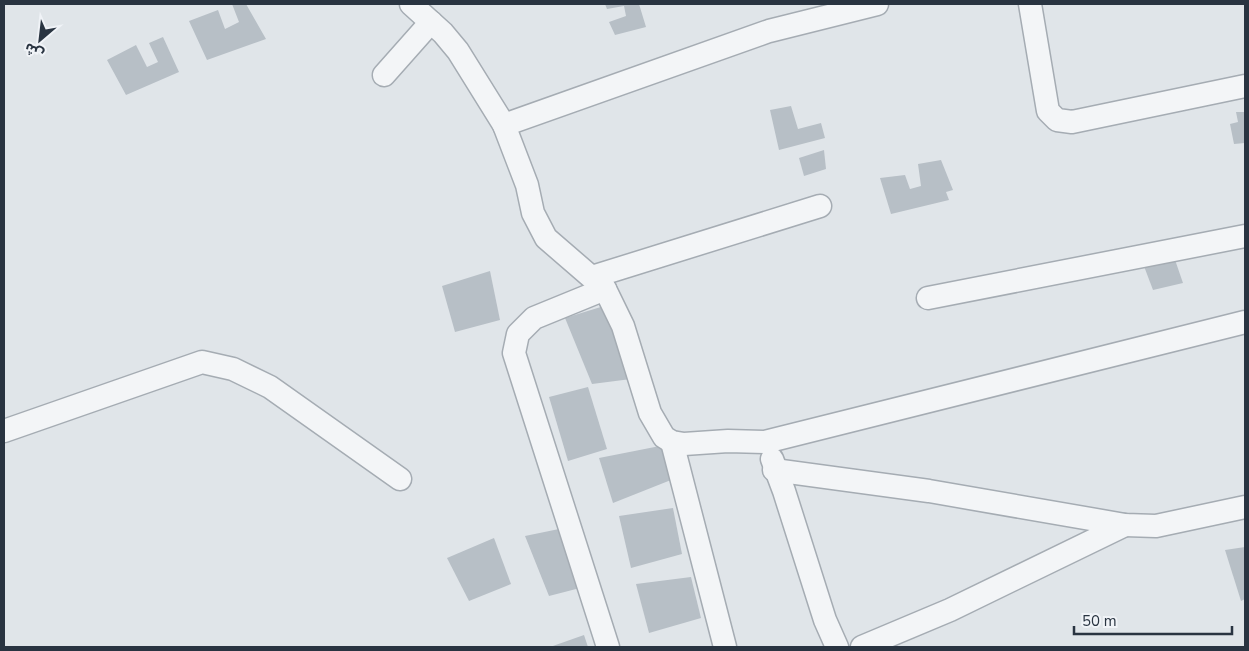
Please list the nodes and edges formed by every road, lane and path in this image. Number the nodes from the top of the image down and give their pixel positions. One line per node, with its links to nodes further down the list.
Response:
1 (410, 4): 4 (street)
2 (877, 4): 7 (street)
3 (1030, 4): 6 (street)
4 (432, 22): 5 (street); 7 (street)
5 (384, 75)
6 (1245, 86)
7 (504, 125): 10 (street)
8 (820, 206): 10 (street)
9 (1245, 236): 11 (street)
10 (598, 283): 14 (street); 20 (street)
11 (928, 298)
12 (1245, 322): 15 (street)
13 (4, 431): 17 (street)
14 (672, 442): 15 (street); 21 (street)
15 (765, 442): 16 (street)
16 (774, 470): 19 (street); 22 (street)
17 (400, 479)
18 (1245, 508): 19 (street)
19 (1125, 525): 23 (street)
20 (608, 647)
21 (725, 647)
22 (837, 647)
23 (862, 647)

